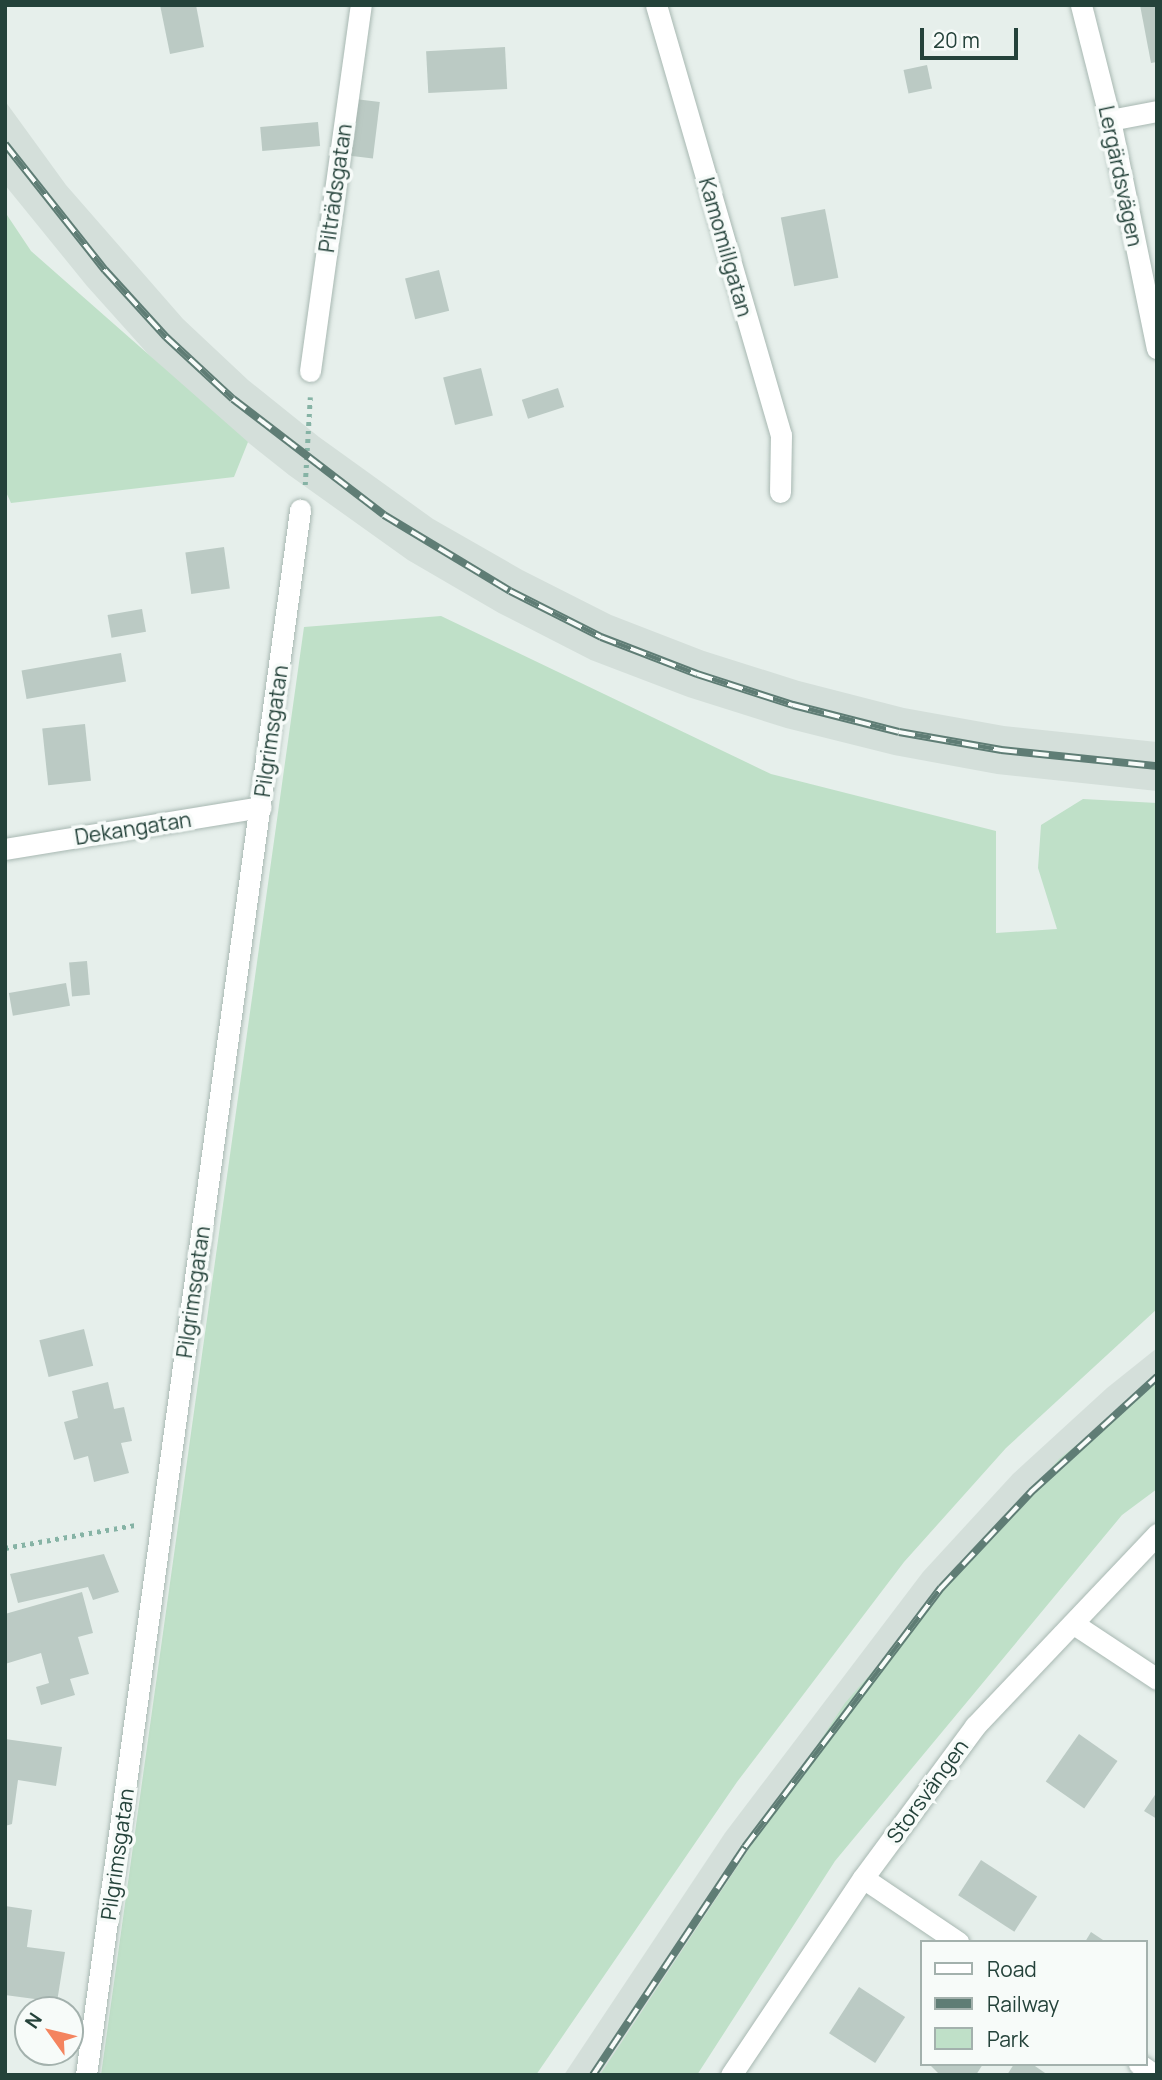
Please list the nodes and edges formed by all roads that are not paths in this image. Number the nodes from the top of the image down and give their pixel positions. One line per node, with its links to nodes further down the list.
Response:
1 (361, 5): 7 (street, Pilträdsgatan)
2 (656, 5): 8 (street, Kamomillgatan)
3 (1081, 5): 5 (street, Lergärdsvägen)
4 (1157, 111): 5 (street)
5 (1110, 120): 6 (street, Lergärdsvägen)
6 (1157, 348)
7 (310, 371)
8 (780, 492)
9 (300, 510): 10 (street, Pilgrimsgatan)
10 (261, 807): 11 (street, Dekangatan); 17 (street, Pilgrimsgatan)
11 (5, 849)
12 (1157, 1534): 13 (street, Storsvängen)
13 (1074, 1624): 14 (street); 15 (street, Storsvängen)
14 (1157, 1679)
15 (863, 1878): 16 (street); 18 (street, Storsvängen)
16 (955, 1940)
17 (86, 2075)
18 (731, 2075)

